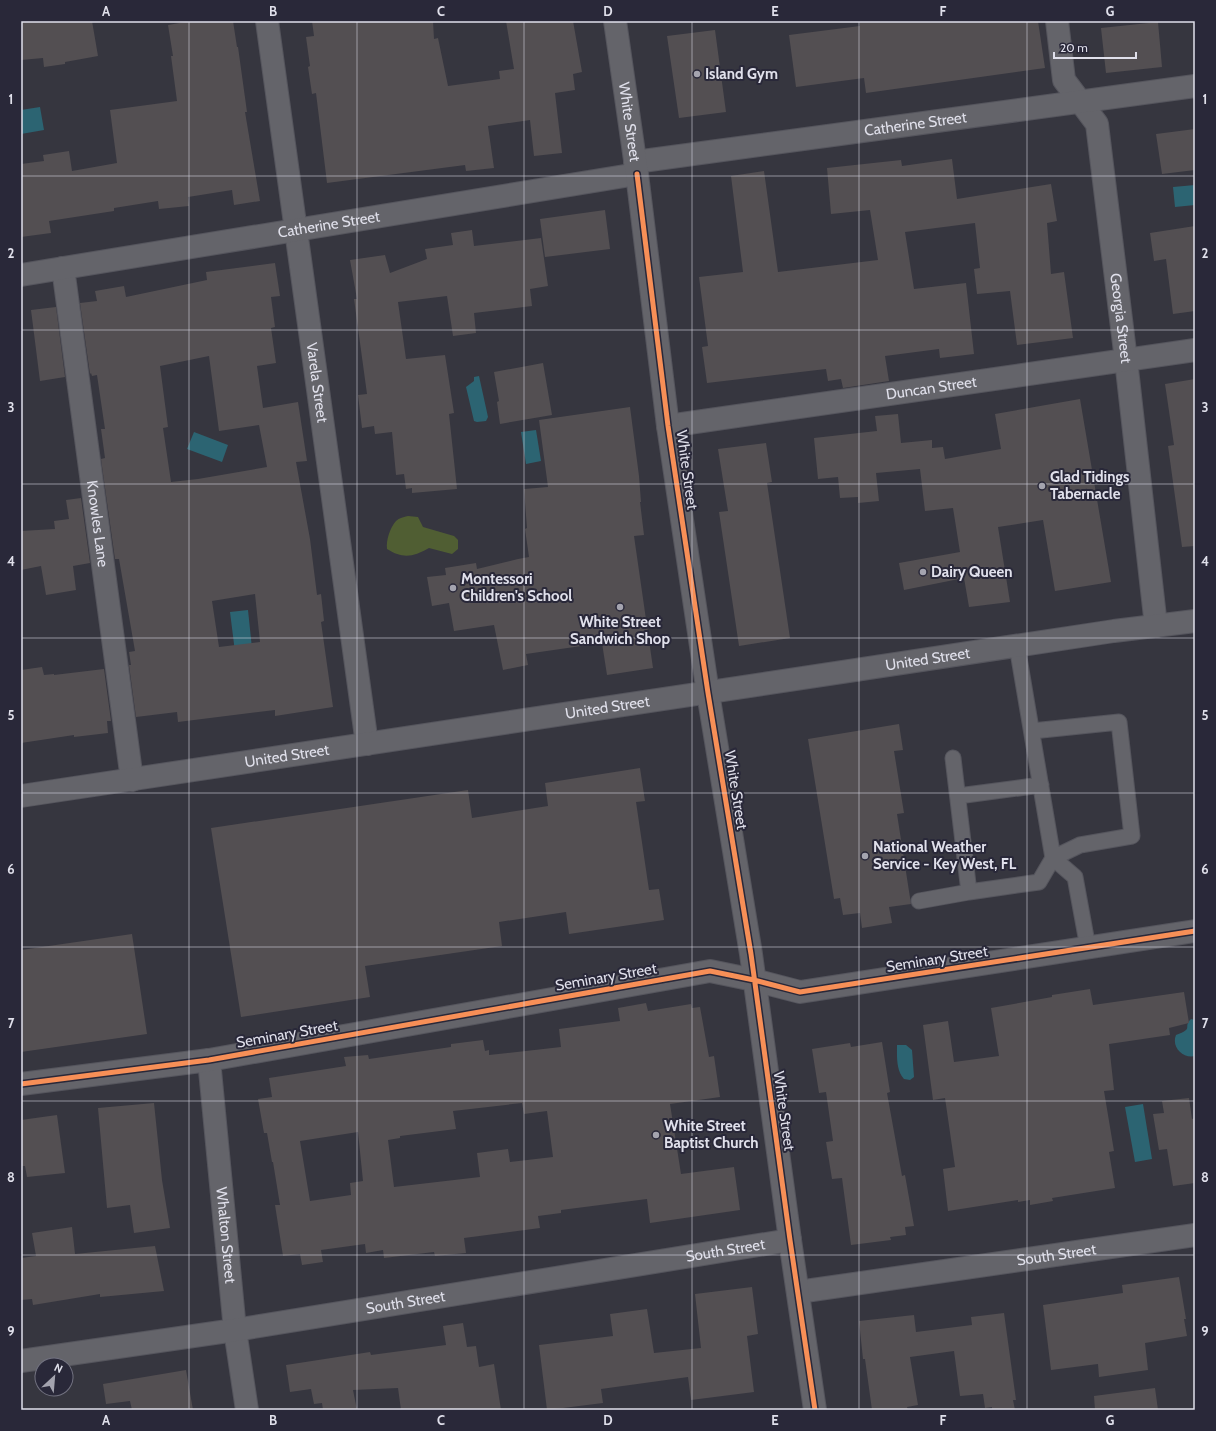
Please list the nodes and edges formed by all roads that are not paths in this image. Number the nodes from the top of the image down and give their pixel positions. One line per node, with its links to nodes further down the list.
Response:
1 (267, 21): 7 (street, Varela Street)
2 (616, 21): 6 (street, White Street)
3 (1057, 21): 5 (street, Georgia Street)
4 (1195, 86): 5 (street, Catherine Street)
5 (1081, 103): 6 (street, Catherine Street); 11 (street, Georgia Street)
6 (636, 168): 7 (street, Catherine Street); 12 (street, White Street)
7 (296, 229): 8 (street, Catherine Street); 18 (street, Varela Street)
8 (63, 268): 9 (street, Catherine Street); 20 (street, Knowles Lane)
9 (21, 275)
10 (1195, 350): 11 (street, Duncan Street)
11 (1126, 360): 12 (street, Duncan Street); 14 (street, Georgia Street)
12 (668, 426): 16 (street, White Street)
13 (1195, 621): 14 (street, United Street)
14 (1156, 626): 15 (street, United Street)
15 (1018, 646): 16 (street, United Street); 17 (lane)
16 (708, 692): 18 (street, United Street); 29 (street, White Street)
17 (1032, 731): 21 (lane); 24 (lane)
18 (367, 744): 20 (street, United Street)
19 (953, 758): 23 (lane)
20 (132, 780): 22 (street, United Street)
21 (1041, 785): 23 (lane); 24 (lane)
22 (21, 796)
23 (958, 796): 25 (lane)
24 (1053, 858): 25 (lane); 28 (lane)
25 (969, 892): 26 (lane)
26 (919, 901)
27 (1195, 931): 28 (street, Seminary Street)
28 (1088, 948): 29 (street, Seminary Street)
29 (754, 980): 30 (street, Seminary Street); 33 (street, White Street)
30 (209, 1060): 31 (street, Seminary Street); 35 (street, Whalton Street)
31 (21, 1084)
32 (1195, 1235): 34 (street, South Street)
33 (790, 1240): 34 (street, White Street); 35 (street, South Street)
34 (798, 1292): 38 (street, White Street)
35 (235, 1330): 36 (street, South Street); 37 (street, Whalton Street)
36 (21, 1361)
37 (247, 1410)
38 (815, 1410)

